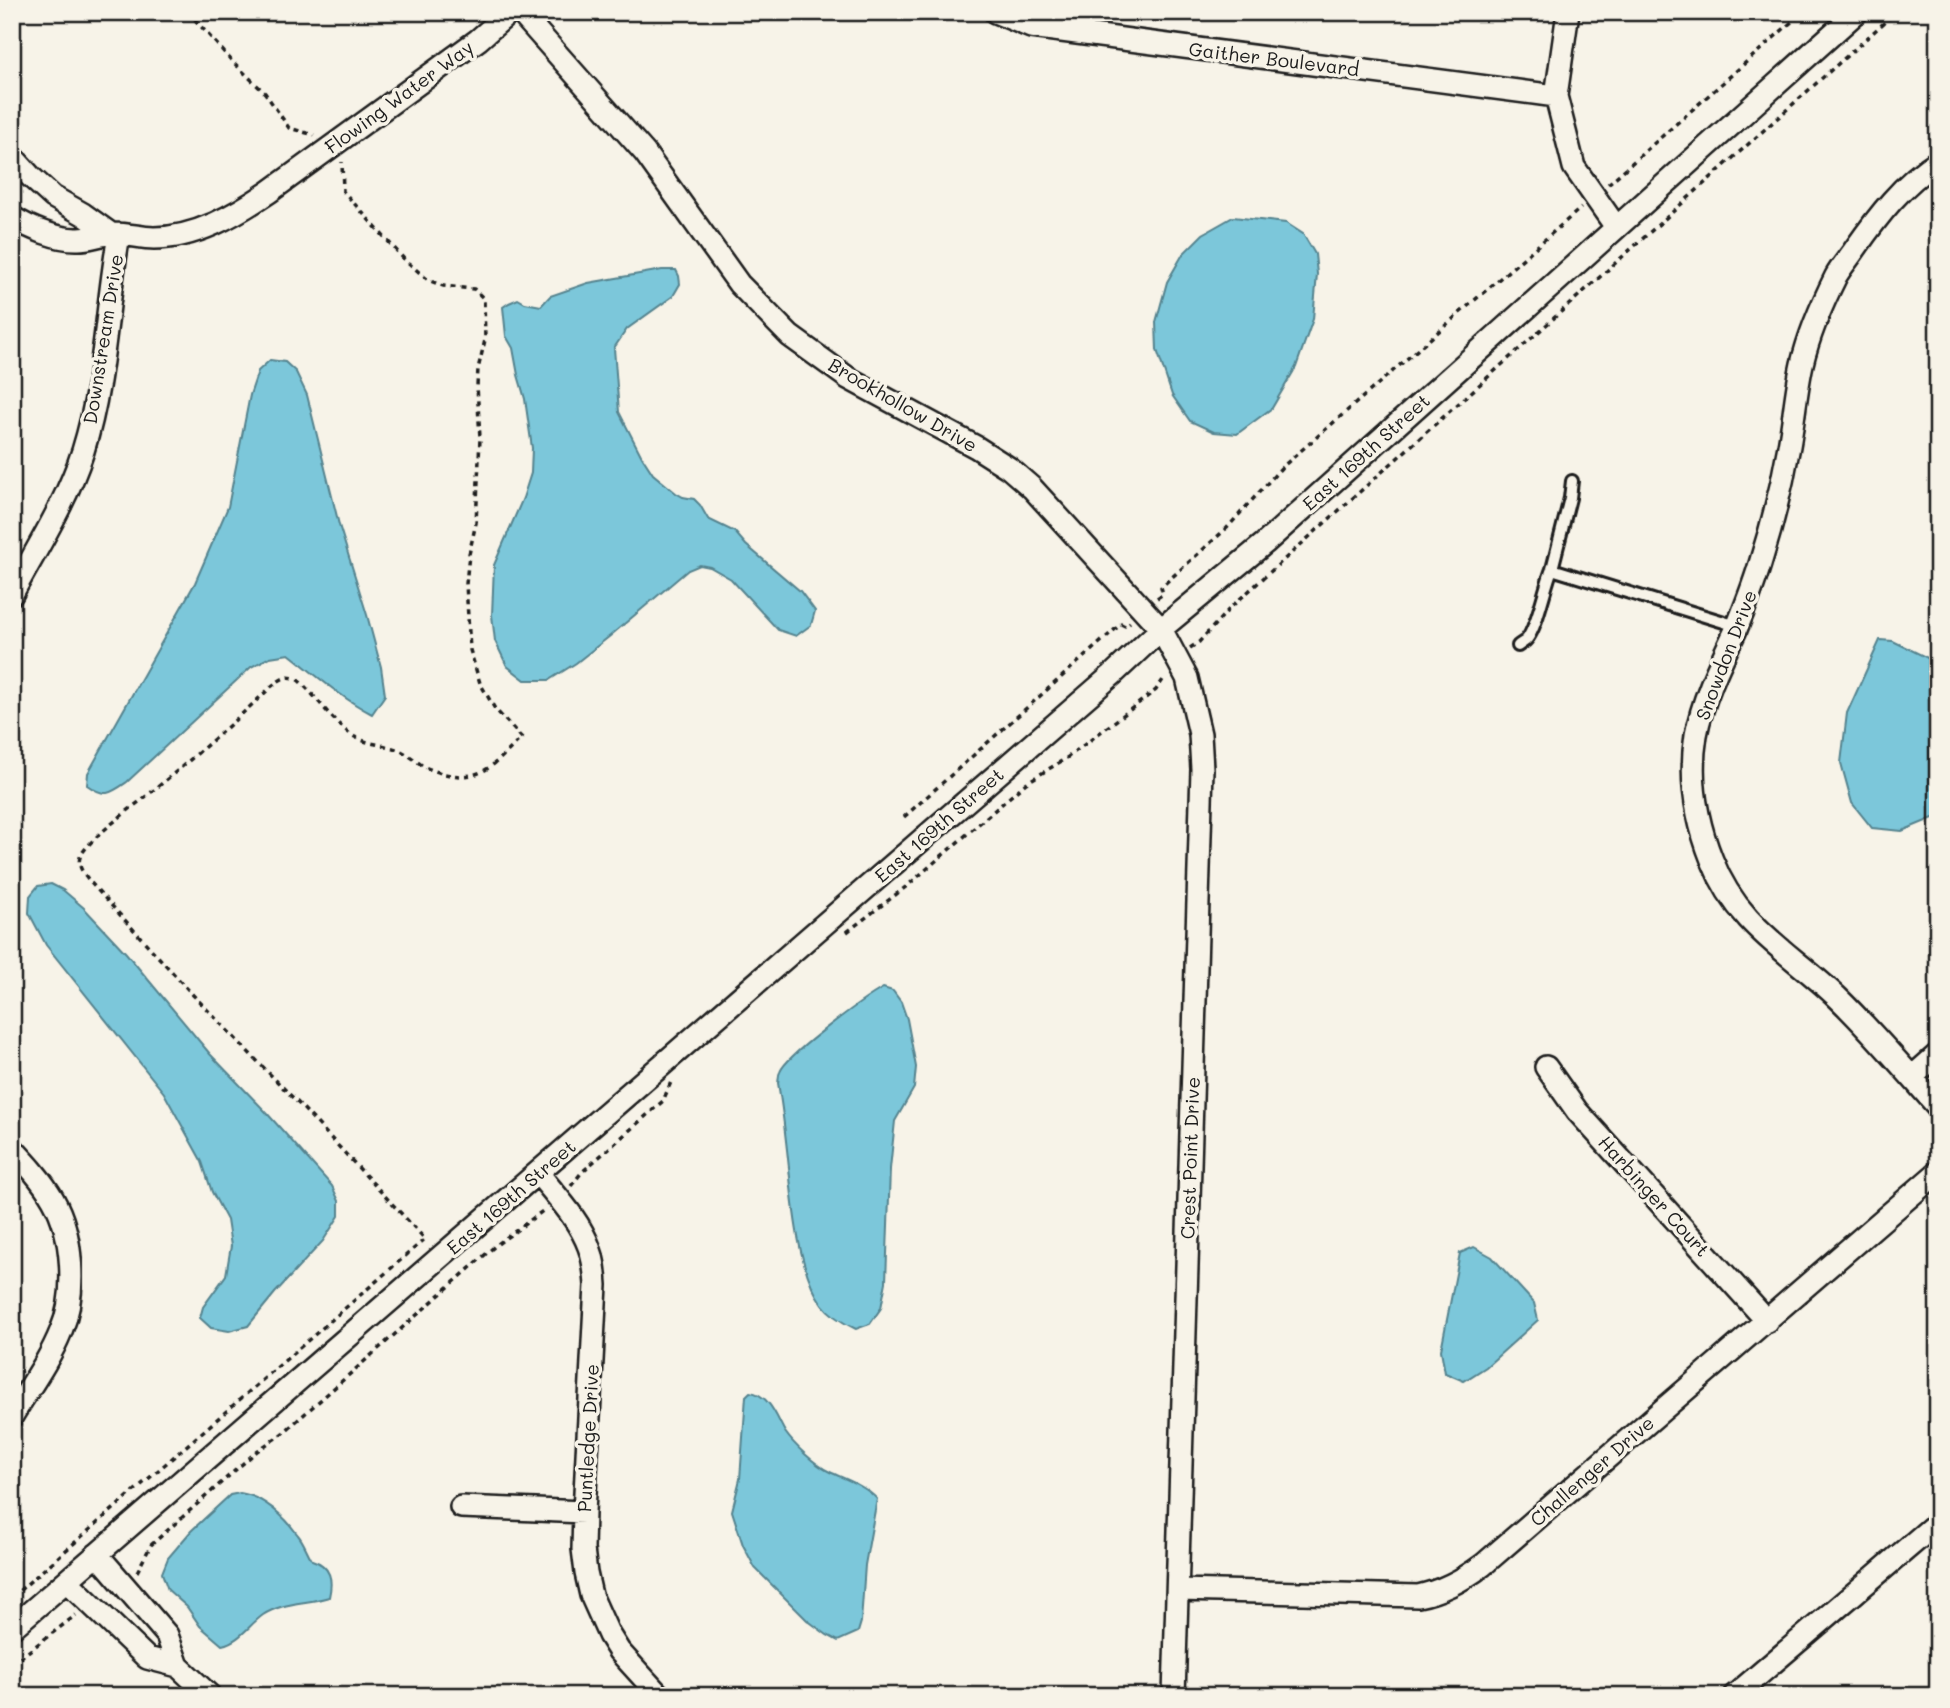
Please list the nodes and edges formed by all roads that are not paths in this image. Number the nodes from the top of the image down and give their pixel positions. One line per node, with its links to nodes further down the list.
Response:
1 (510, 12): 11 (street, Flowing Water Way)
2 (520, 12): 16 (street, Brookhollow Drive)
3 (995, 12): 6 (street, Gaither Boulevard)
4 (1568, 12): 6 (street)
5 (1857, 12): 10 (street, East 169th Street)
6 (1556, 96): 10 (street)
7 (12, 156): 11 (street)
8 (1938, 161): 15 (street, Snowdon Drive)
9 (12, 217): 11 (street, Flowing Water Way)
10 (1616, 227): 16 (street, East 169th Street)
11 (115, 234): 14 (street, Downstream Drive)
12 (1572, 481): 13 (lane)
13 (1552, 569): 15 (lane); 17 (lane)
14 (12, 594)
15 (1737, 626): 20 (street, Snowdon Drive)
16 (1161, 629): 24 (street, East 169th Street); 32 (street, Crest Point Drive)
17 (1518, 646)
18 (1938, 1054): 20 (street)
19 (1546, 1067): 25 (street, Harbinger Court)
20 (1912, 1077): 21 (street, Snowdon Drive)
21 (1938, 1107)
22 (12, 1148): 26 (street)
23 (1938, 1172): 25 (street, Challenger Drive)
24 (538, 1173): 28 (street, Puntledge Drive); 30 (street, East 169th Street)
25 (1767, 1321): 32 (street, Challenger Drive)
26 (12, 1416)
27 (461, 1507): 28 (street)
28 (584, 1512): 36 (street, Puntledge Drive)
29 (1938, 1522): 38 (street)
30 (97, 1554): 31 (street, East 169th Street); 34 (street)
31 (67, 1581): 33 (street, East 169th Street); 34 (street)
32 (1178, 1590): 37 (street, Crest Point Drive)
33 (12, 1628)
34 (178, 1666): 35 (street)
35 (210, 1696)
36 (660, 1696)
37 (1174, 1696)
38 (1734, 1696)

